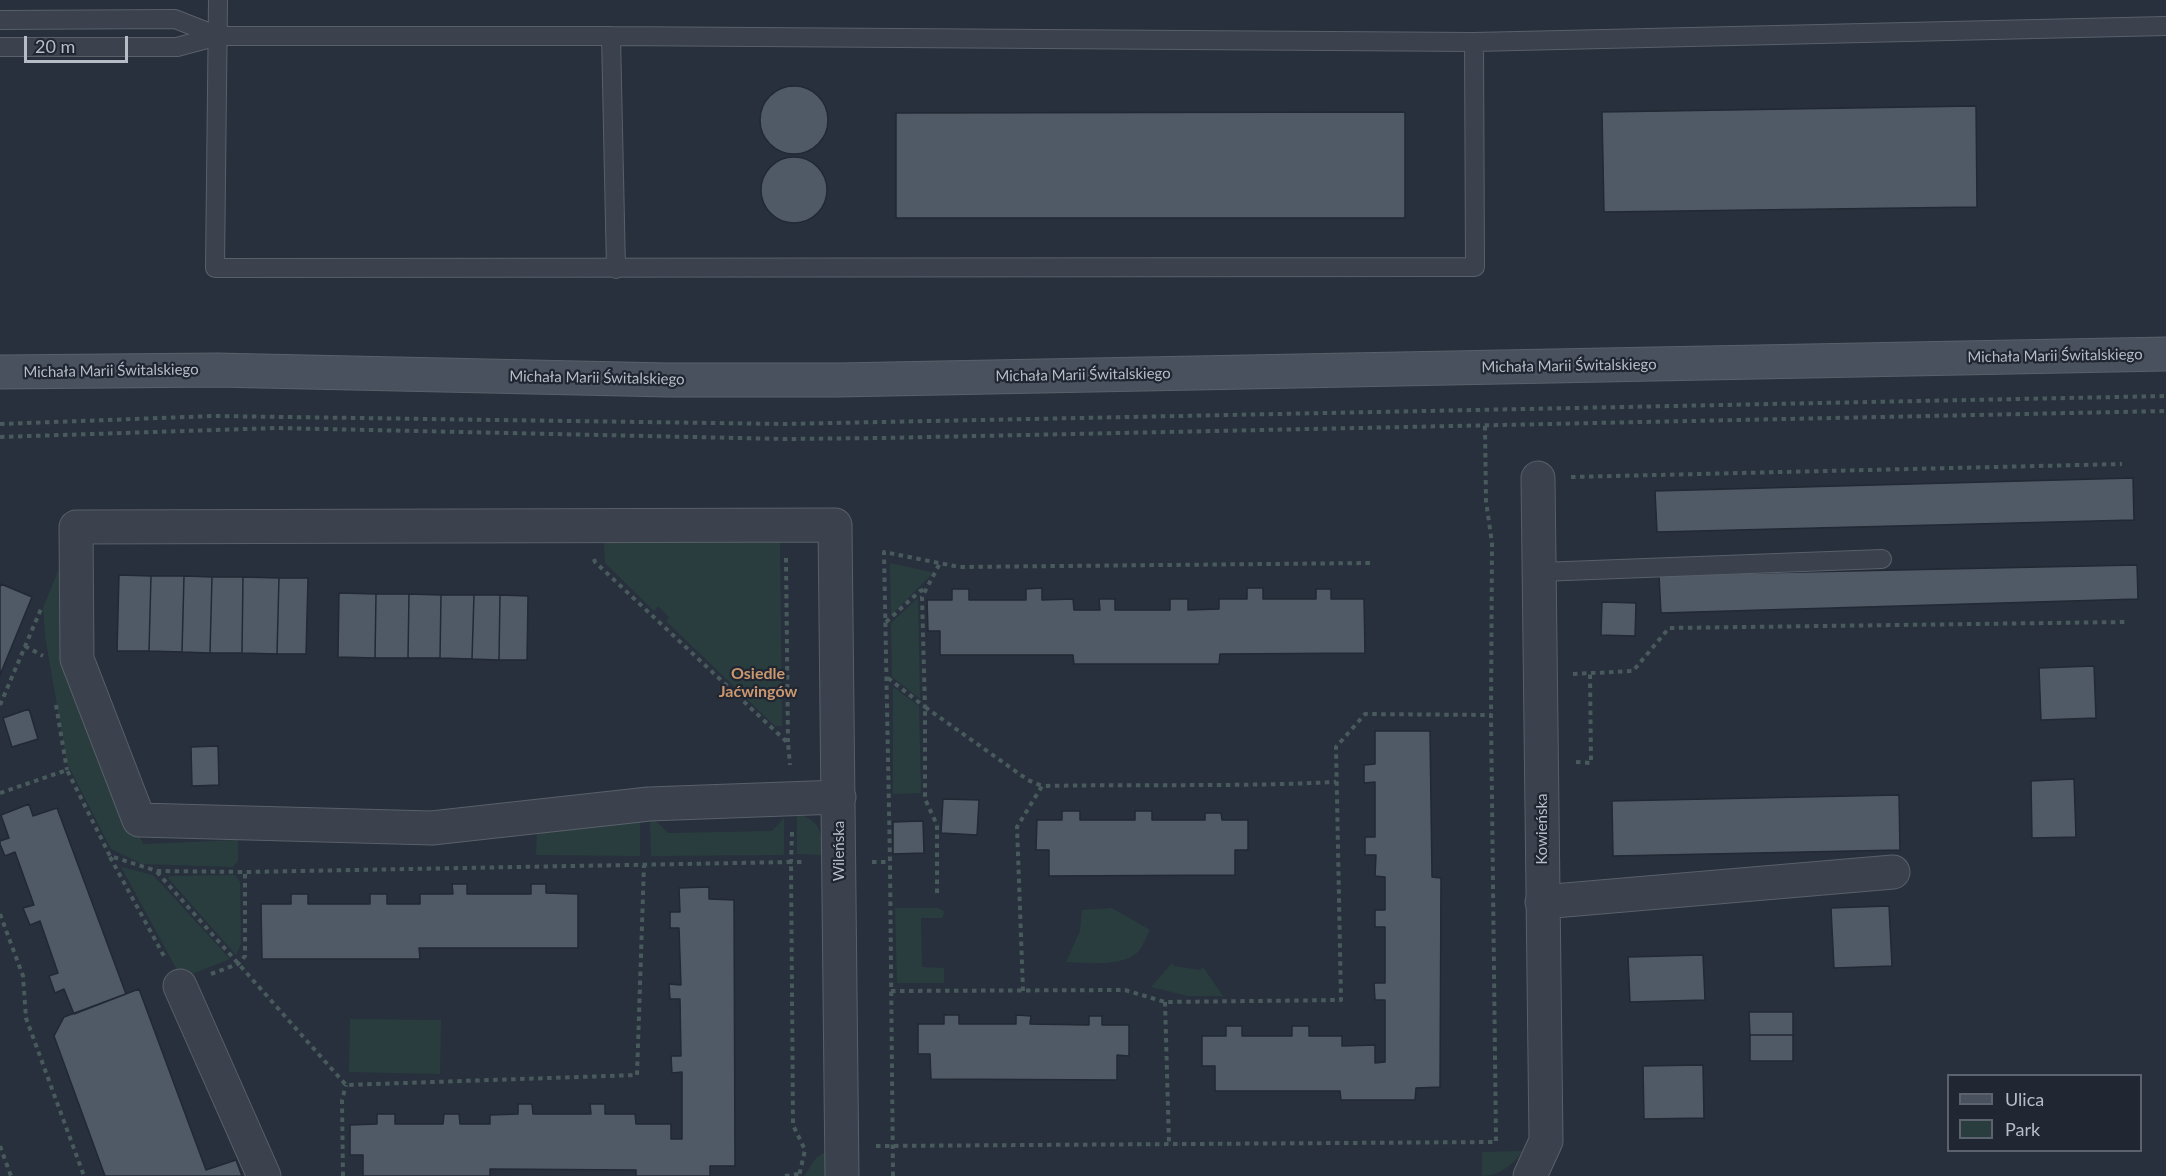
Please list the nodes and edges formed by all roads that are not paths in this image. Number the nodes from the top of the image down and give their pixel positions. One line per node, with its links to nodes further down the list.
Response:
1 (218, 0): 4 (lane)
2 (0, 20): 4 (lane)
3 (2166, 26): 6 (lane)
4 (218, 36): 5 (lane); 7 (lane); 8 (lane)
5 (611, 36): 6 (lane); 8 (lane)
6 (1474, 42): 8 (lane)
7 (0, 47)
8 (616, 268)
9 (2166, 354): 10 (main road, Michała Marii Świtalskiego)
10 (0, 372)
11 (1538, 478): 13 (street, Kowieńska)
12 (1882, 559): 13 (lane)
13 (1540, 572): 16 (street, Kowieńska)
14 (839, 797): 14 (street, Wileńska); 18 (street, Wileńska)
15 (1893, 872): 16 (street)
16 (1542, 902): 20 (street, Kowieńska)
17 (180, 986): 19 (street)
18 (842, 1161)
19 (264, 1176)
20 (1530, 1176)

